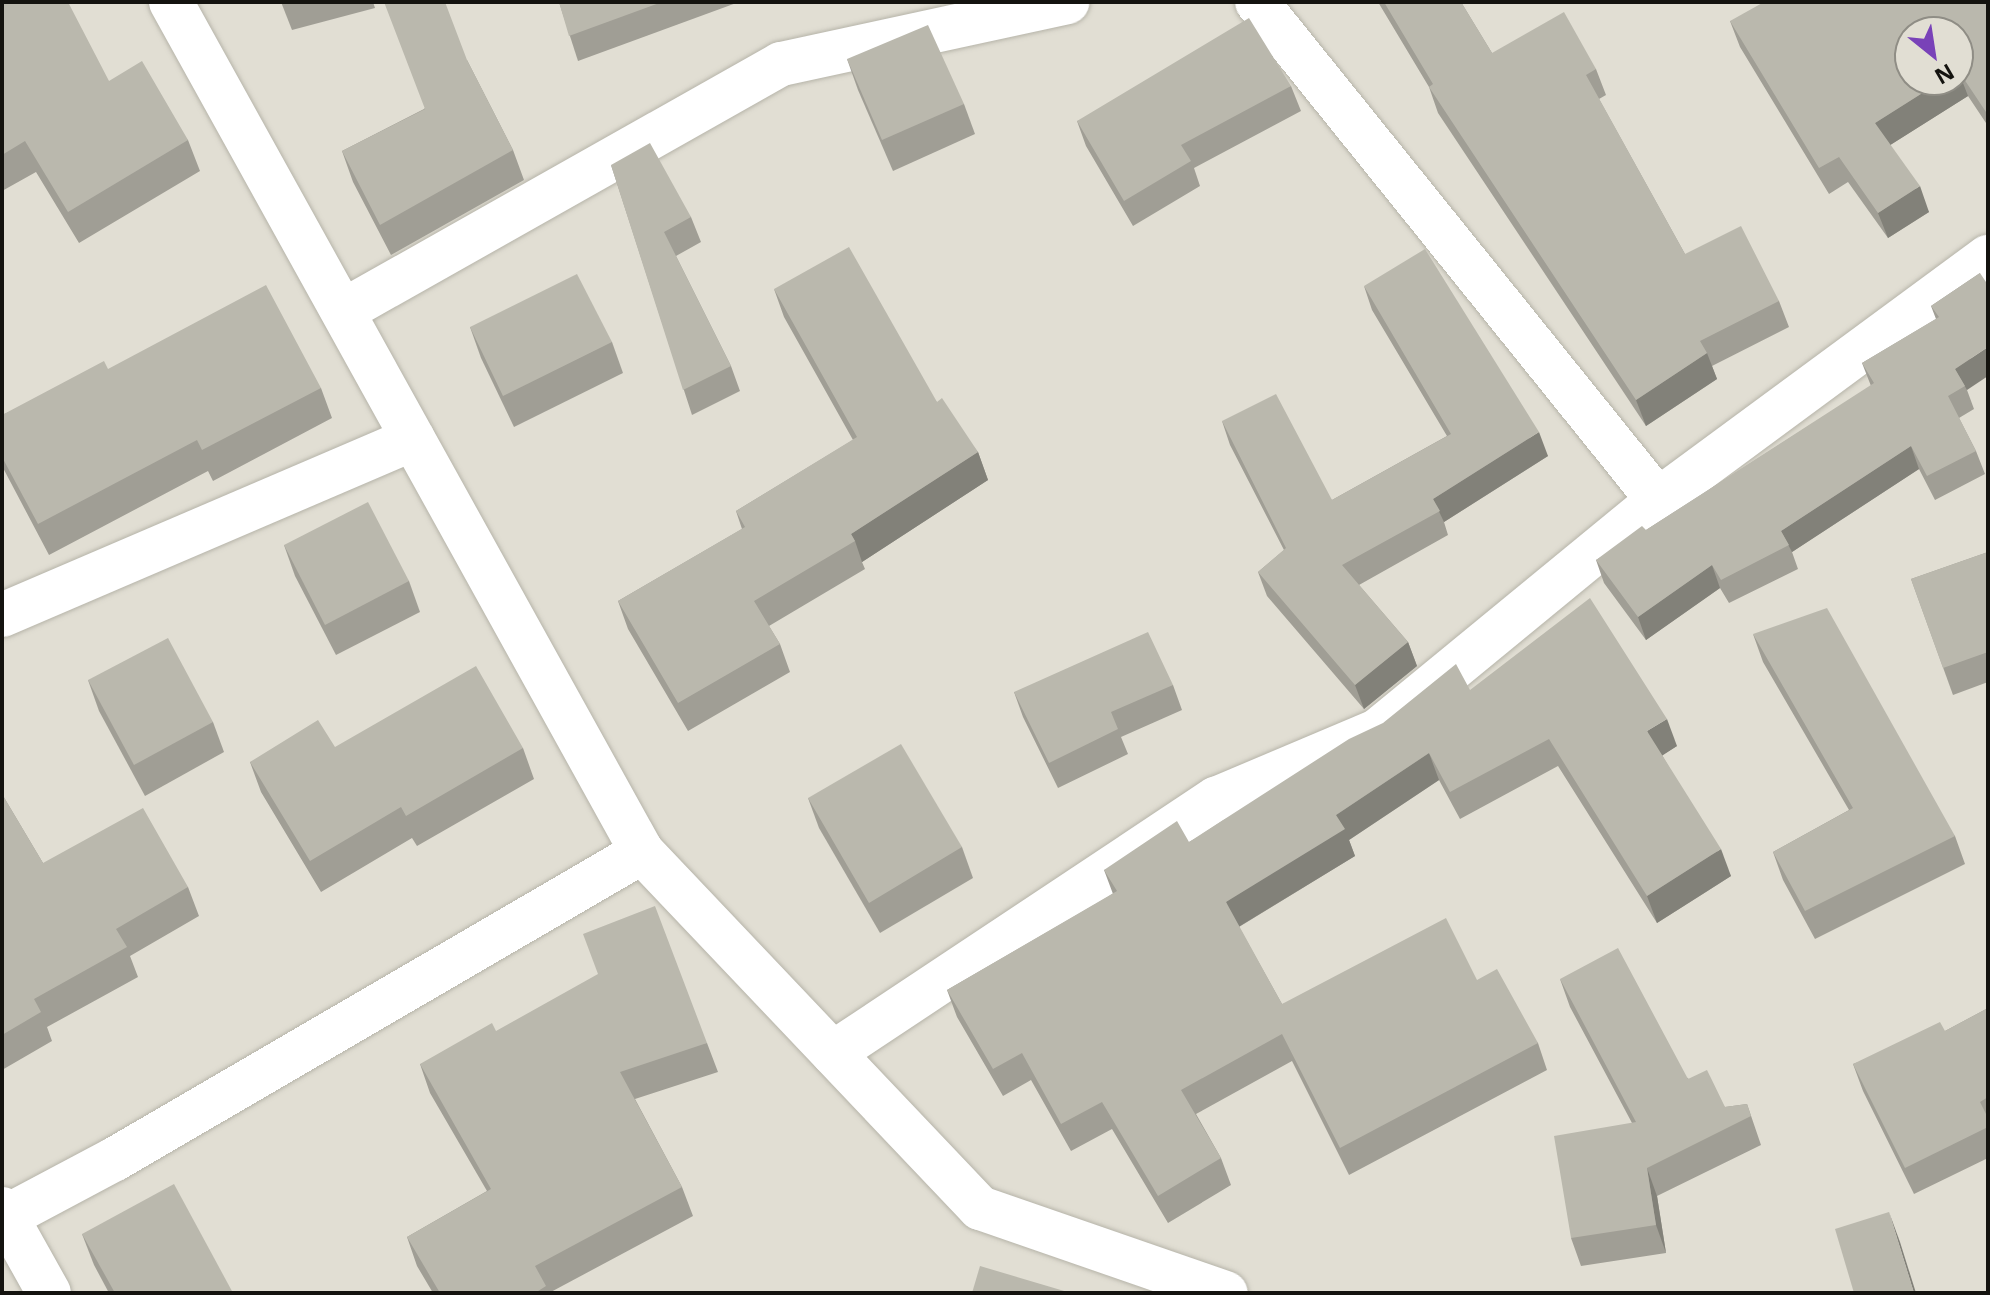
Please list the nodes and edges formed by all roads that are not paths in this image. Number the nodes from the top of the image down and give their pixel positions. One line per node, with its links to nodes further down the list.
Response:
1 (171, 2): 5 (street)
2 (1067, 2): 5 (street)
3 (1257, 2): 7 (street)
4 (1988, 257): 7 (street)
5 (343, 311): 6 (street)
6 (413, 439): 8 (street); 9 (street)
7 (1658, 500): 10 (street)
8 (2, 615)
9 (642, 852): 10 (street); 11 (street)
10 (833, 1053): 13 (street)
11 (3, 1215): 12 (street)
12 (49, 1293)
13 (1226, 1293)

